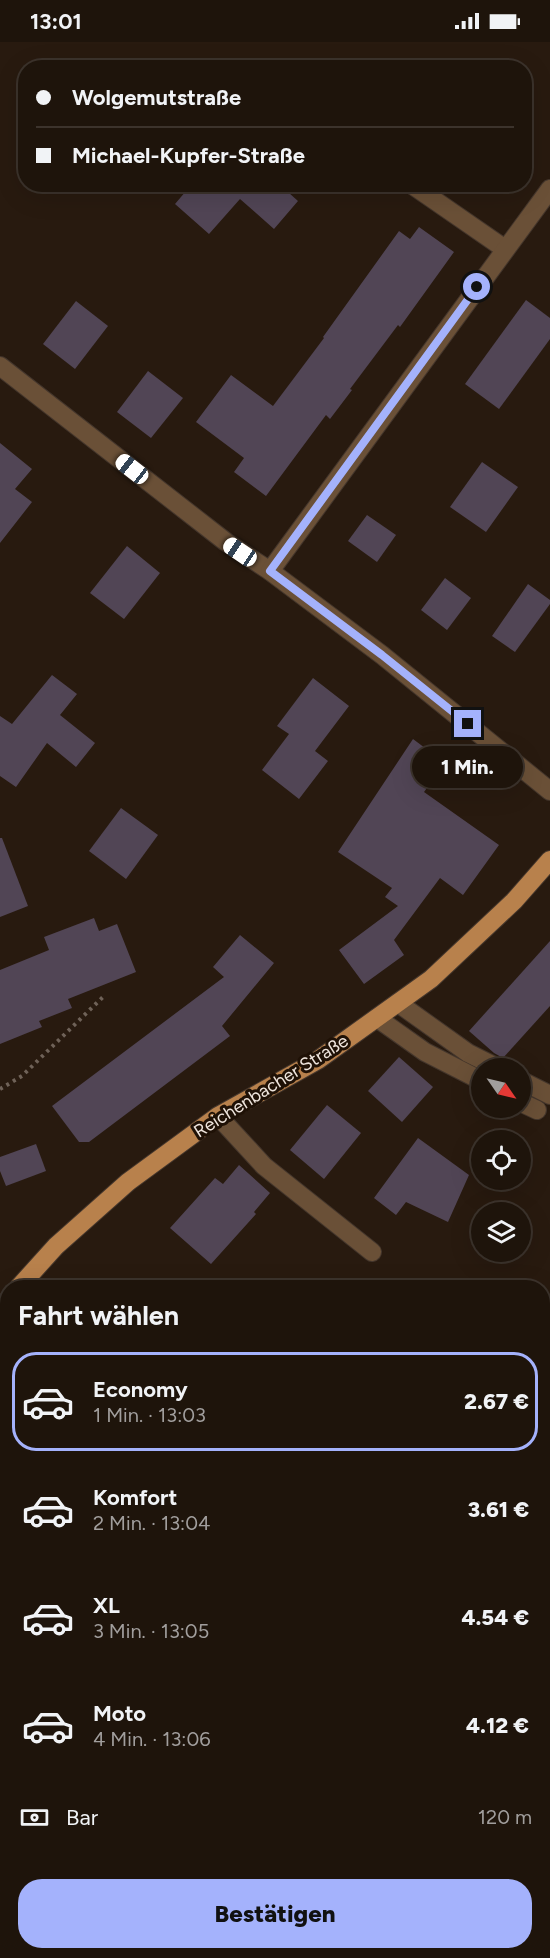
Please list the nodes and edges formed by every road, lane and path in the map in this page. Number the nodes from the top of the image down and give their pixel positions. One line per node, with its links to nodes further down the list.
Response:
1 (550, 189): 3 (street)
2 (423, 192): 3 (street)
3 (505, 249): 5 (street)
4 (0, 366): 5 (street)
5 (270, 571): 6 (street)
6 (550, 791)
7 (550, 860): 9 (main road, Reichenbacher Straße)
8 (105, 995): 14 (path)
9 (398, 1003): 10 (main road, Reichenbacher Straße); 11 (street)
10 (377, 1018): 12 (street); 18 (main road, Reichenbacher Straße)
11 (478, 1058)
12 (471, 1075)
13 (531, 1086): 15 (street)
14 (0, 1089)
15 (550, 1095)
16 (531, 1107): 17 (street)
17 (537, 1110)
18 (218, 1116): 19 (street); 20 (main road, Reichenbacher Straße)
19 (372, 1252)
20 (25, 1280)

